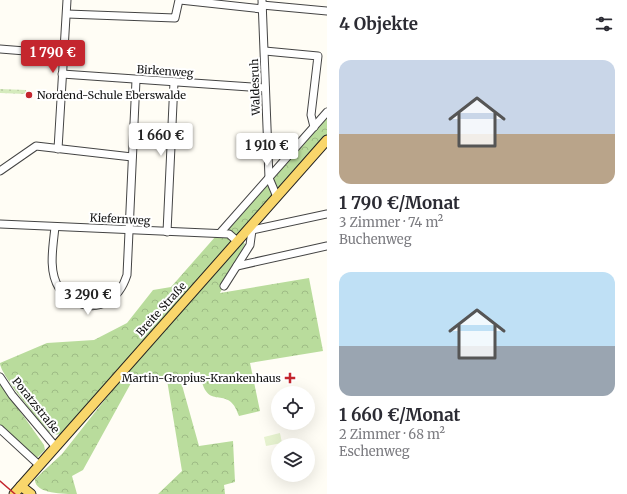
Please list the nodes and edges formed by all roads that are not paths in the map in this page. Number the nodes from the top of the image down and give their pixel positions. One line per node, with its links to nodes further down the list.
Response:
1 (67, 0): 5 (street)
2 (179, 0): 3 (street); 5 (street)
3 (262, 4): 4 (street); 7 (street, Waldesruh)
4 (327, 11)
5 (67, 14): 8 (street)
6 (0, 49): 8 (street)
7 (265, 51): 12 (street, Waldesruh); 14 (street)
8 (63, 54): 9 (street)
9 (62, 74): 10 (street, Birkenweg); 16 (street)
10 (136, 80): 11 (street, Birkenweg); 17 (street)
11 (174, 82): 12 (street, Birkenweg); 26 (street)
12 (265, 88): 19 (street, Waldesruh)
13 (327, 112): 14 (street)
14 (314, 127): 19 (street)
15 (327, 140): 20 (main road, Breite Straße)
16 (58, 149): 17 (street); 18 (street)
17 (132, 157): 25 (street)
18 (0, 171)
19 (269, 178): 20 (street, Waldesruh); 27 (street)
20 (277, 196): 24 (main road, Breite Straße)
21 (327, 214): 24 (street)
22 (0, 224): 23 (street, Kiefernweg)
23 (55, 227): 25 (street, Kiefernweg); 25 (street)
24 (251, 229): 28 (main road, Breite Straße); 30 (street)
25 (129, 231): 26 (street, Kiefernweg)
26 (167, 232): 27 (street, Kiefernweg)
27 (220, 233): 28 (street, Kiefernweg)
28 (237, 241): 34 (main road, Breite Straße)
29 (327, 246): 30 (street)
30 (237, 266): 31 (street)
31 (224, 286)
32 (0, 377): 34 (street, Poratzstraße)
33 (0, 429): 35 (street)
34 (55, 446): 35 (main road, Breite Straße)
35 (39, 465): 36 (main road, Breite Straße)
36 (21, 486): 37 (main road, Breite Straße); 38 (main road)
37 (14, 494)
38 (31, 494)

